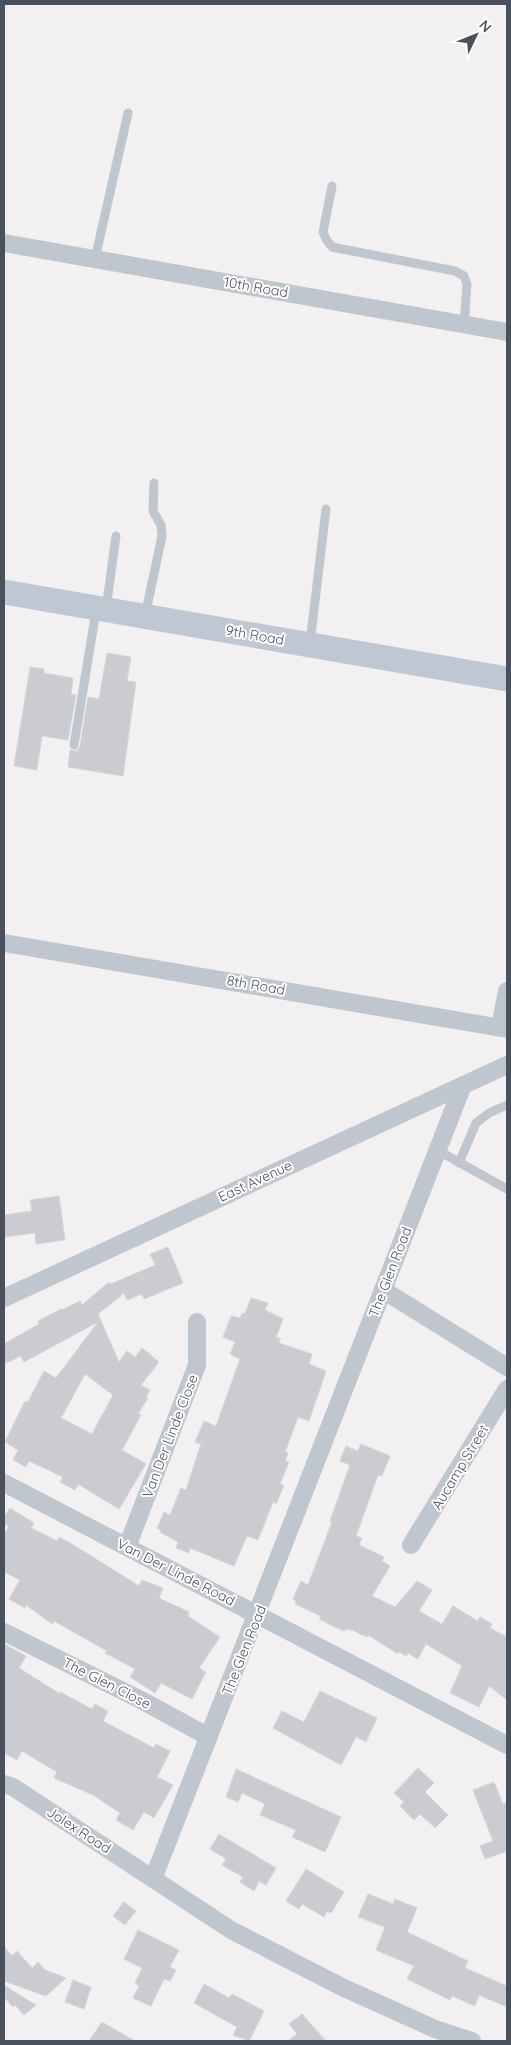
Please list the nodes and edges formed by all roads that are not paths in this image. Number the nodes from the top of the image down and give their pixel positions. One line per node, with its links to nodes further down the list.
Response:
1 (128, 113): 4 (lane)
2 (332, 186): 5 (lane)
3 (4, 243): 4 (street, 10th Road)
4 (96, 259): 5 (street, 10th Road)
5 (464, 325): 6 (street, 10th Road)
6 (507, 332)
7 (154, 483): 12 (lane)
8 (326, 509): 13 (lane)
9 (116, 536): 11 (lane)
10 (4, 592): 11 (main road, 9th Road)
11 (102, 609): 12 (main road, 9th Road); 15 (lane)
12 (145, 616): 13 (main road, 9th Road)
13 (310, 645): 14 (main road, 9th Road)
14 (507, 679)
15 (74, 745)
16 (4, 942): 18 (street, 8th Road)
17 (507, 991): 18 (street)
18 (504, 1028)
19 (507, 1065): 20 (street, East Avenue)
20 (463, 1085): 22 (street, The Glen Road); 26 (street, East Avenue)
21 (507, 1105): 23 (lane)
22 (437, 1150): 23 (lane); 25 (street, The Glen Road)
23 (459, 1163): 24 (lane)
24 (507, 1190)
25 (383, 1290): 28 (street); 33 (street, The Glen Road)
26 (4, 1298)
27 (197, 1322): 32 (street, Van Der Linde Close)
28 (507, 1367)
29 (507, 1389): 31 (street, Aucamp Street)
30 (4, 1483): 32 (street, Van Der Linde Road)
31 (411, 1545)
32 (127, 1548): 33 (street, Van Der Linde Road)
33 (258, 1614): 35 (street, The Glen Road); 36 (street, Van Der Linde Road)
34 (4, 1632): 35 (street, The Glen Close)
35 (209, 1737): 38 (street, The Glen Road)
36 (507, 1745)
37 (4, 1784): 38 (street, Jolex Road)
38 (153, 1879): 39 (street)
39 (472, 2041)

